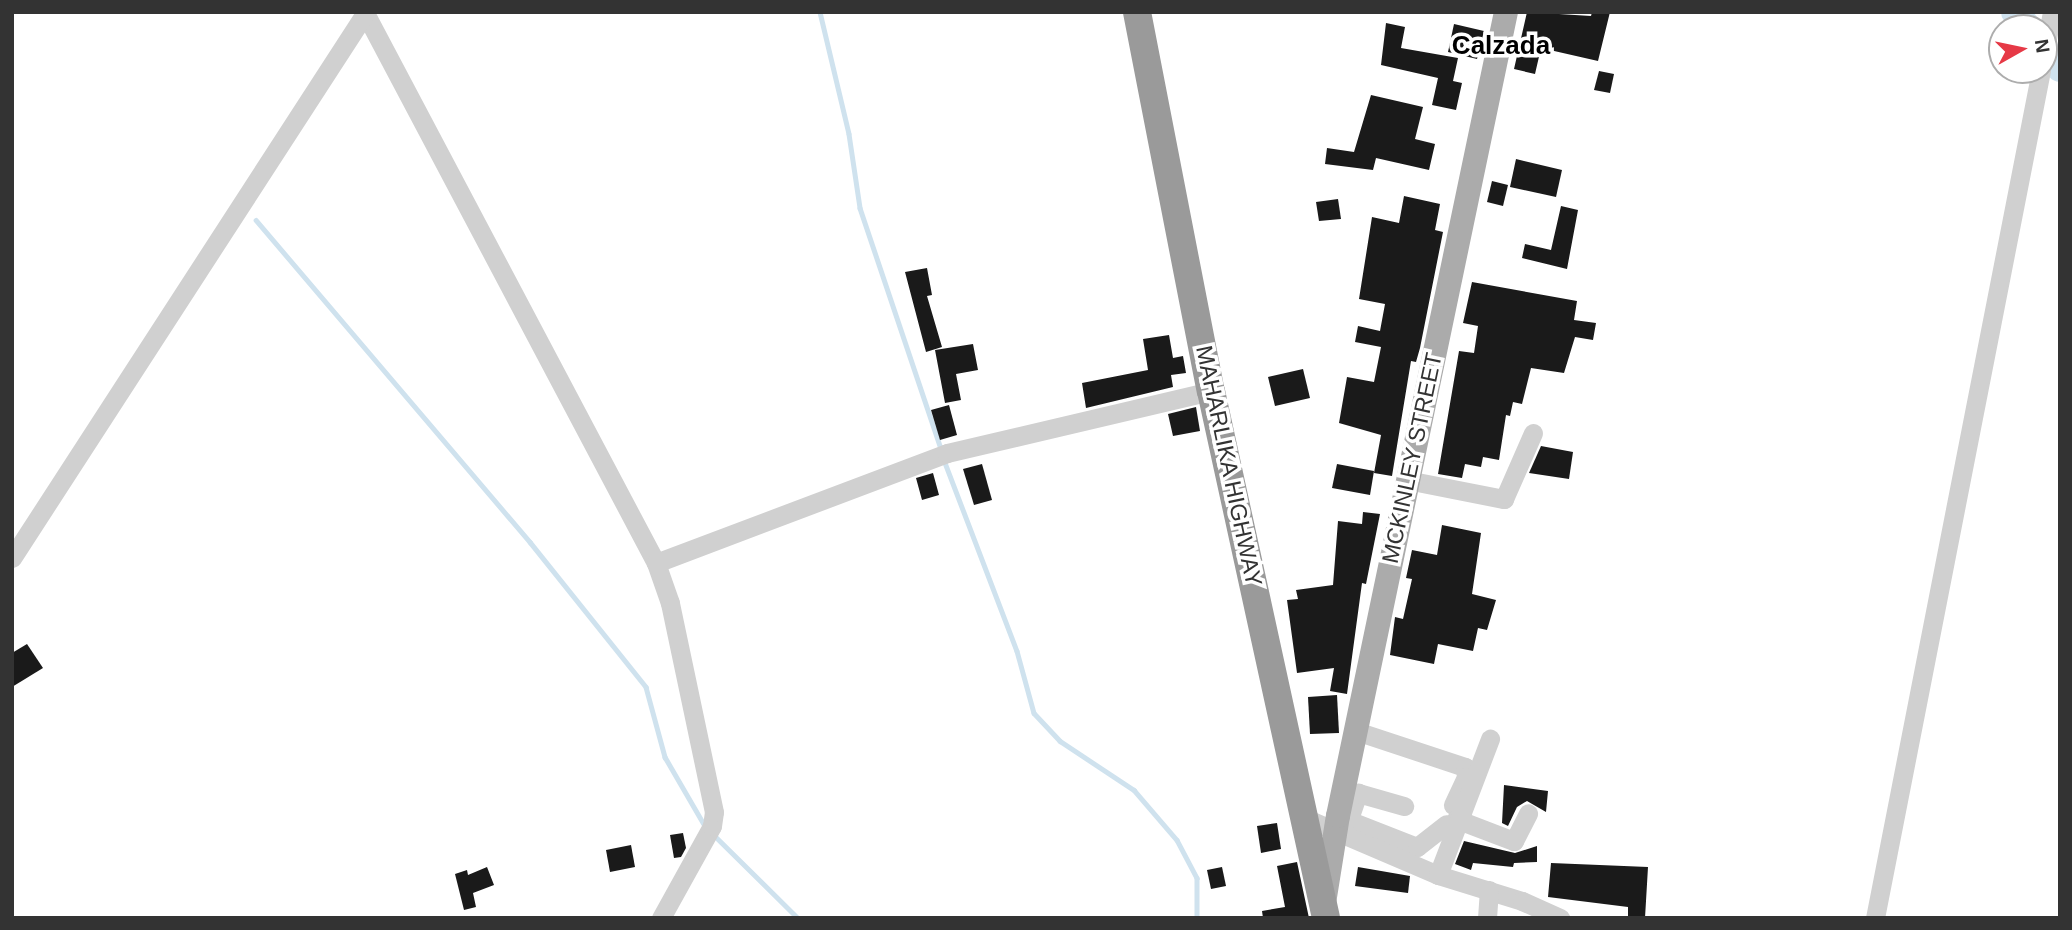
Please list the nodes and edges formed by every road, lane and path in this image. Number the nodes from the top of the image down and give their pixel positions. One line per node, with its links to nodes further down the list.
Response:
1 (1137, 12): 5 (highway, MAHARLIKA HIGHWAY)
2 (1507, 12): 7 (main road, MCKINLEY STREET)
3 (366, 13): 8 (street); 9 (street)
4 (2038, 84): 23 (street)
5 (1211, 391): 9 (street); 15 (highway, MAHARLIKA HIGHWAY)
6 (1533, 433): 7 (street)
7 (1407, 480): 10 (main road, MCKINLEY STREET)
8 (12, 558)
9 (656, 563): 20 (street)
10 (1356, 731): 14 (street); 16 (main road, MCKINLEY STREET)
11 (1490, 739): 14 (street)
12 (1404, 806): 16 (street)
13 (1528, 813): 14 (street)
14 (1452, 816): 16 (street); 17 (street)
15 (1305, 818): 16 (street); 19 (highway, MAHARLIKA HIGHWAY)
16 (1341, 823): 17 (street); 19 (main road, MCKINLEY STREET)
17 (1438, 875): 18 (street)
18 (1489, 890): 21 (street); 22 (street)
19 (1325, 912)
20 (662, 918)
21 (1487, 918)
22 (1560, 918)
23 (1875, 918)

